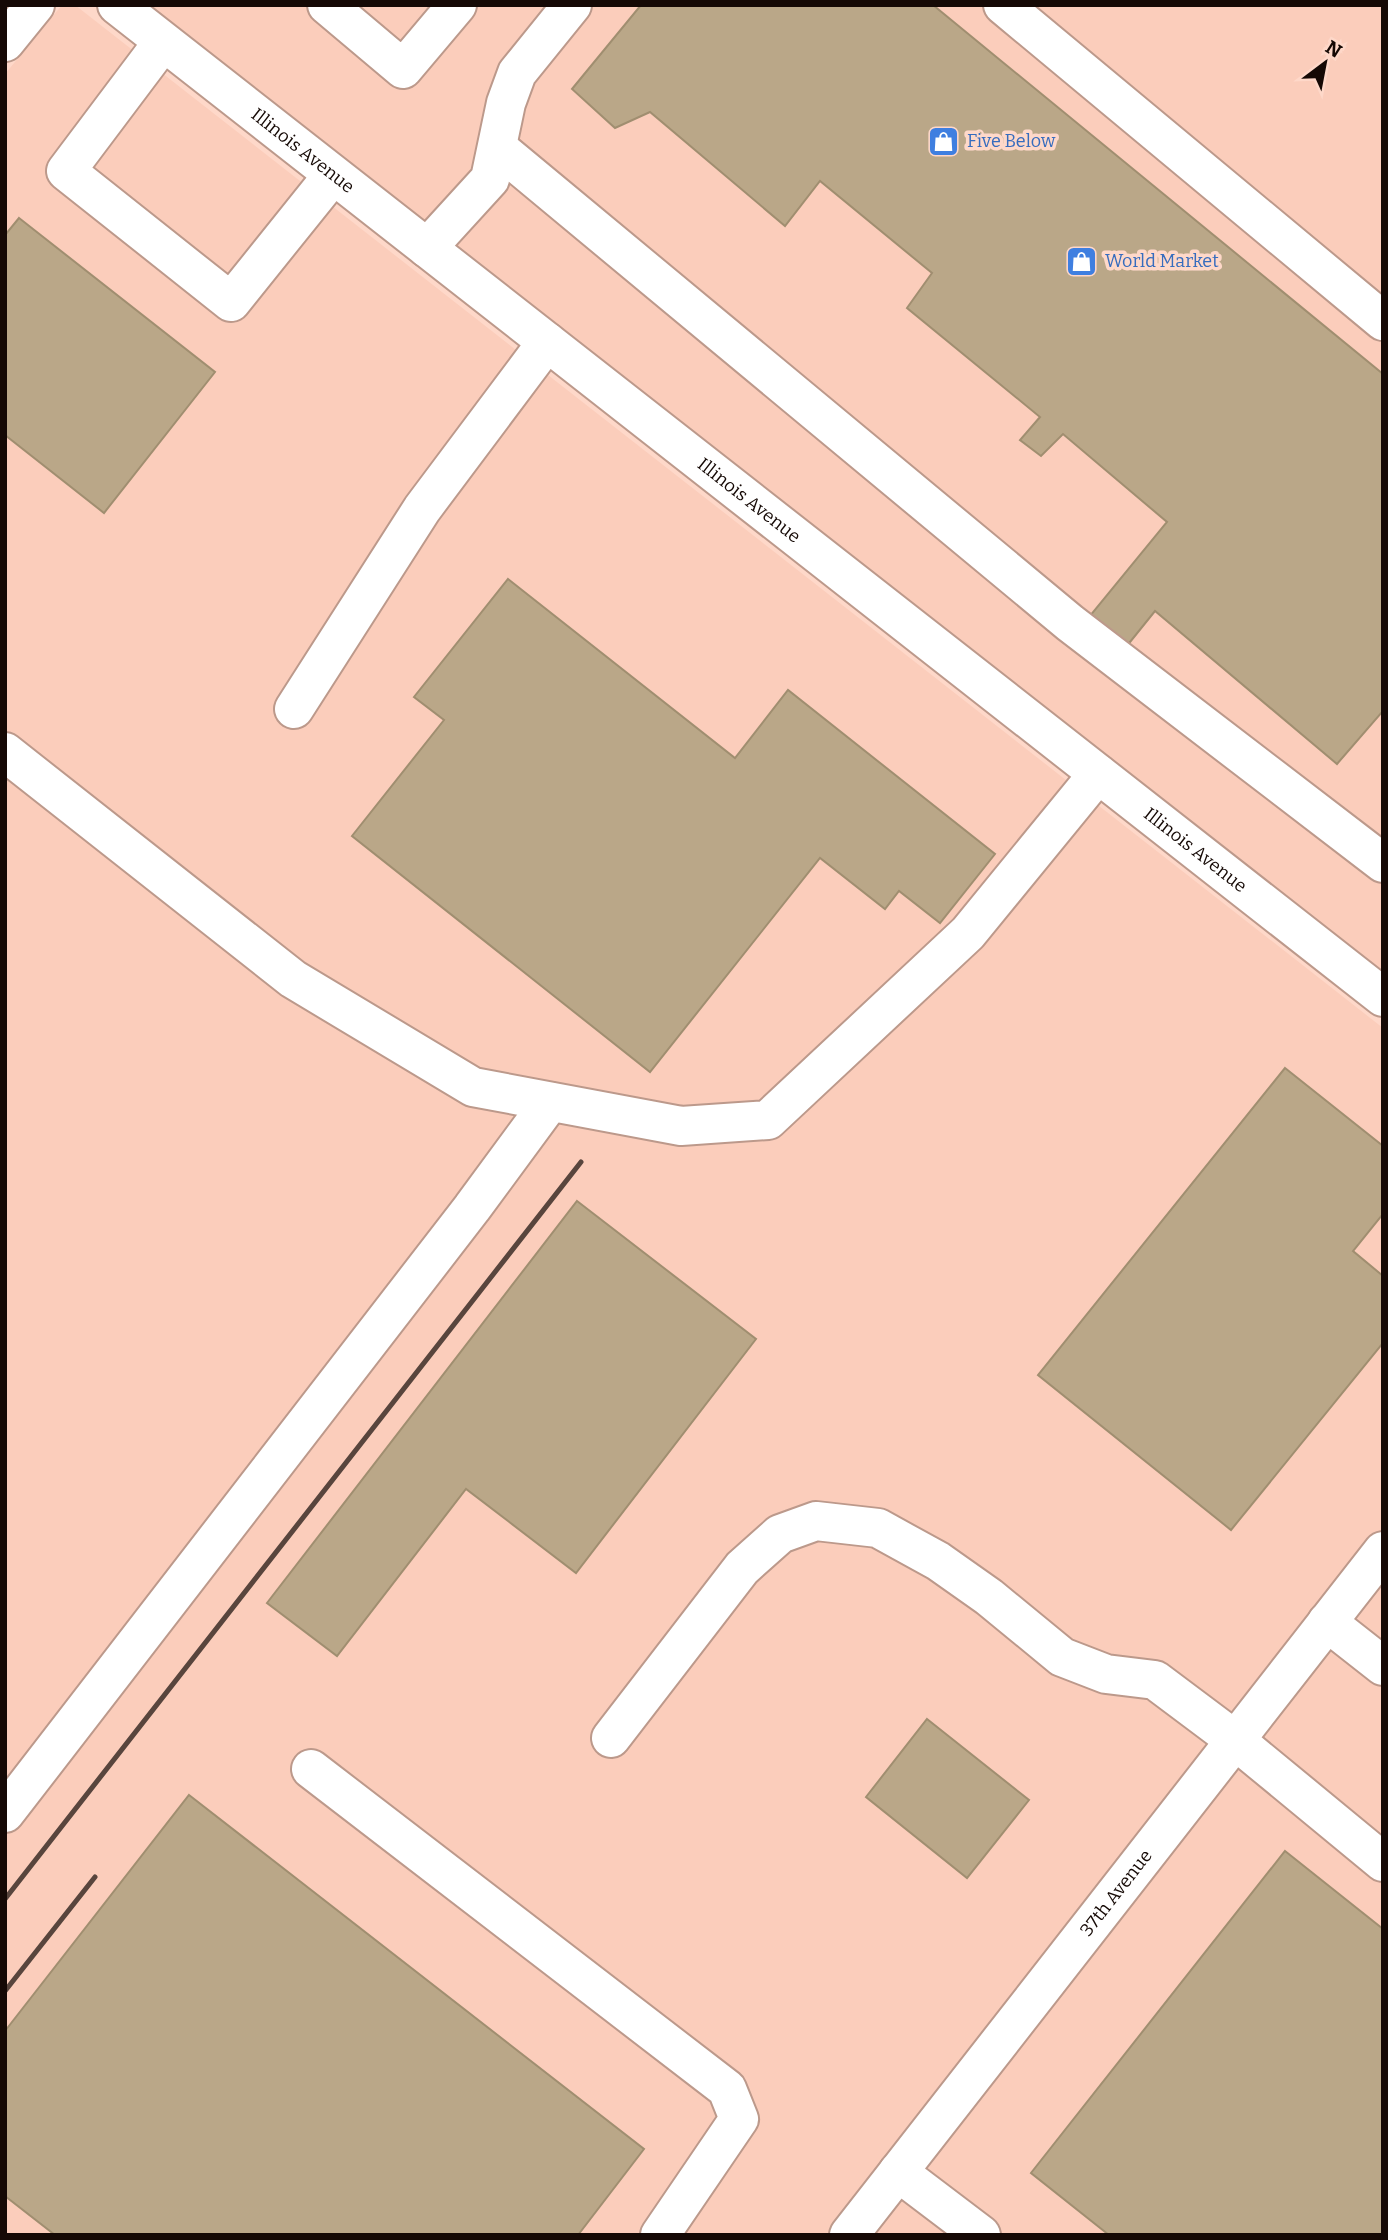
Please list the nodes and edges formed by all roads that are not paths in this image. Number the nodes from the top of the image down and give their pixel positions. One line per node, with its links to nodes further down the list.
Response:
1 (35, 5): 8 (street)
2 (117, 5): 7 (street, Illinois Avenue)
3 (327, 5): 4 (street)
4 (457, 5)
5 (572, 5): 9 (street)
6 (1003, 5): 12 (street)
7 (163, 41): 10 (street, Illinois Avenue); 10 (street)
8 (5, 42)
9 (498, 148): 11 (street); 17 (street)
10 (333, 175): 11 (street, Illinois Avenue)
11 (427, 248): 13 (street, Illinois Avenue)
12 (1383, 321)
13 (547, 342): 14 (street); 16 (street, Illinois Avenue)
14 (294, 709)
15 (5, 752): 19 (street)
16 (1098, 774): 18 (street, Illinois Avenue); 19 (street)
17 (1383, 863)
18 (1383, 996)
19 (550, 1102): 26 (street)
20 (1383, 1551): 21 (street, 37th Avenue)
21 (1327, 1622): 22 (street); 24 (street, 37th Avenue)
22 (1383, 1666)
23 (611, 1738): 24 (street)
24 (1235, 1740): 27 (street); 28 (street, 37th Avenue)
25 (311, 1769): 29 (street)
26 (5, 1813)
27 (1383, 1862)
28 (898, 2172): 30 (street, 37th Avenue); 31 (street)
29 (660, 2235)
30 (849, 2235)
31 (981, 2235)

